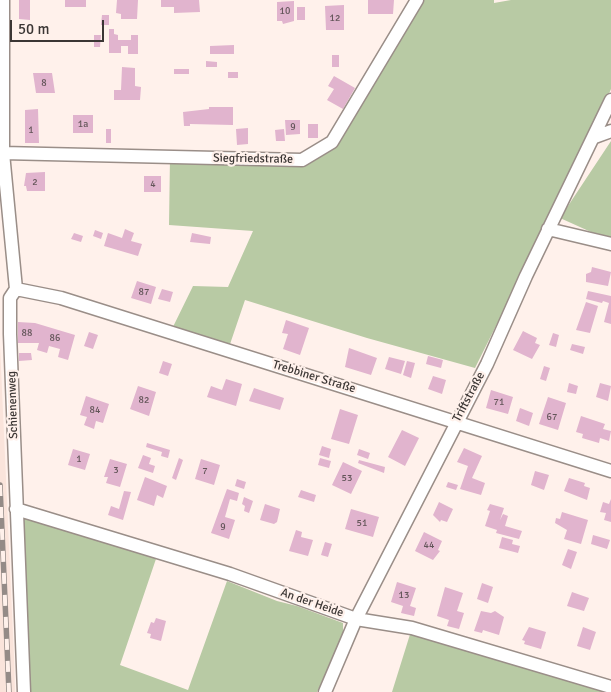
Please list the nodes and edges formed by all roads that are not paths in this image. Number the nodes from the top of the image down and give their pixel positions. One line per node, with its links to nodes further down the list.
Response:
1 (3, 0): 6 (street, Schienenweg)
2 (417, 0): 6 (street, Siegfriedstraße)
3 (611, 100): 5 (street, Triftstraße)
4 (611, 131): 5 (street)
5 (594, 137): 7 (street, Triftstraße)
6 (3, 154): 9 (street, Schienenweg)
7 (548, 229): 8 (street); 10 (street, Triftstraße)
8 (611, 244)
9 (16, 289): 10 (street, Trebbiner Straße); 12 (street, Schienenweg)
10 (456, 422): 11 (street, Trebbiner Straße); 13 (street, Triftstraße)
11 (611, 471)
12 (16, 509): 13 (street, An der Heide); 15 (street, Schienenweg)
13 (356, 619): 14 (street, An der Heide); 16 (street, Triftstraße)
14 (611, 687)
15 (24, 692)
16 (325, 692)

